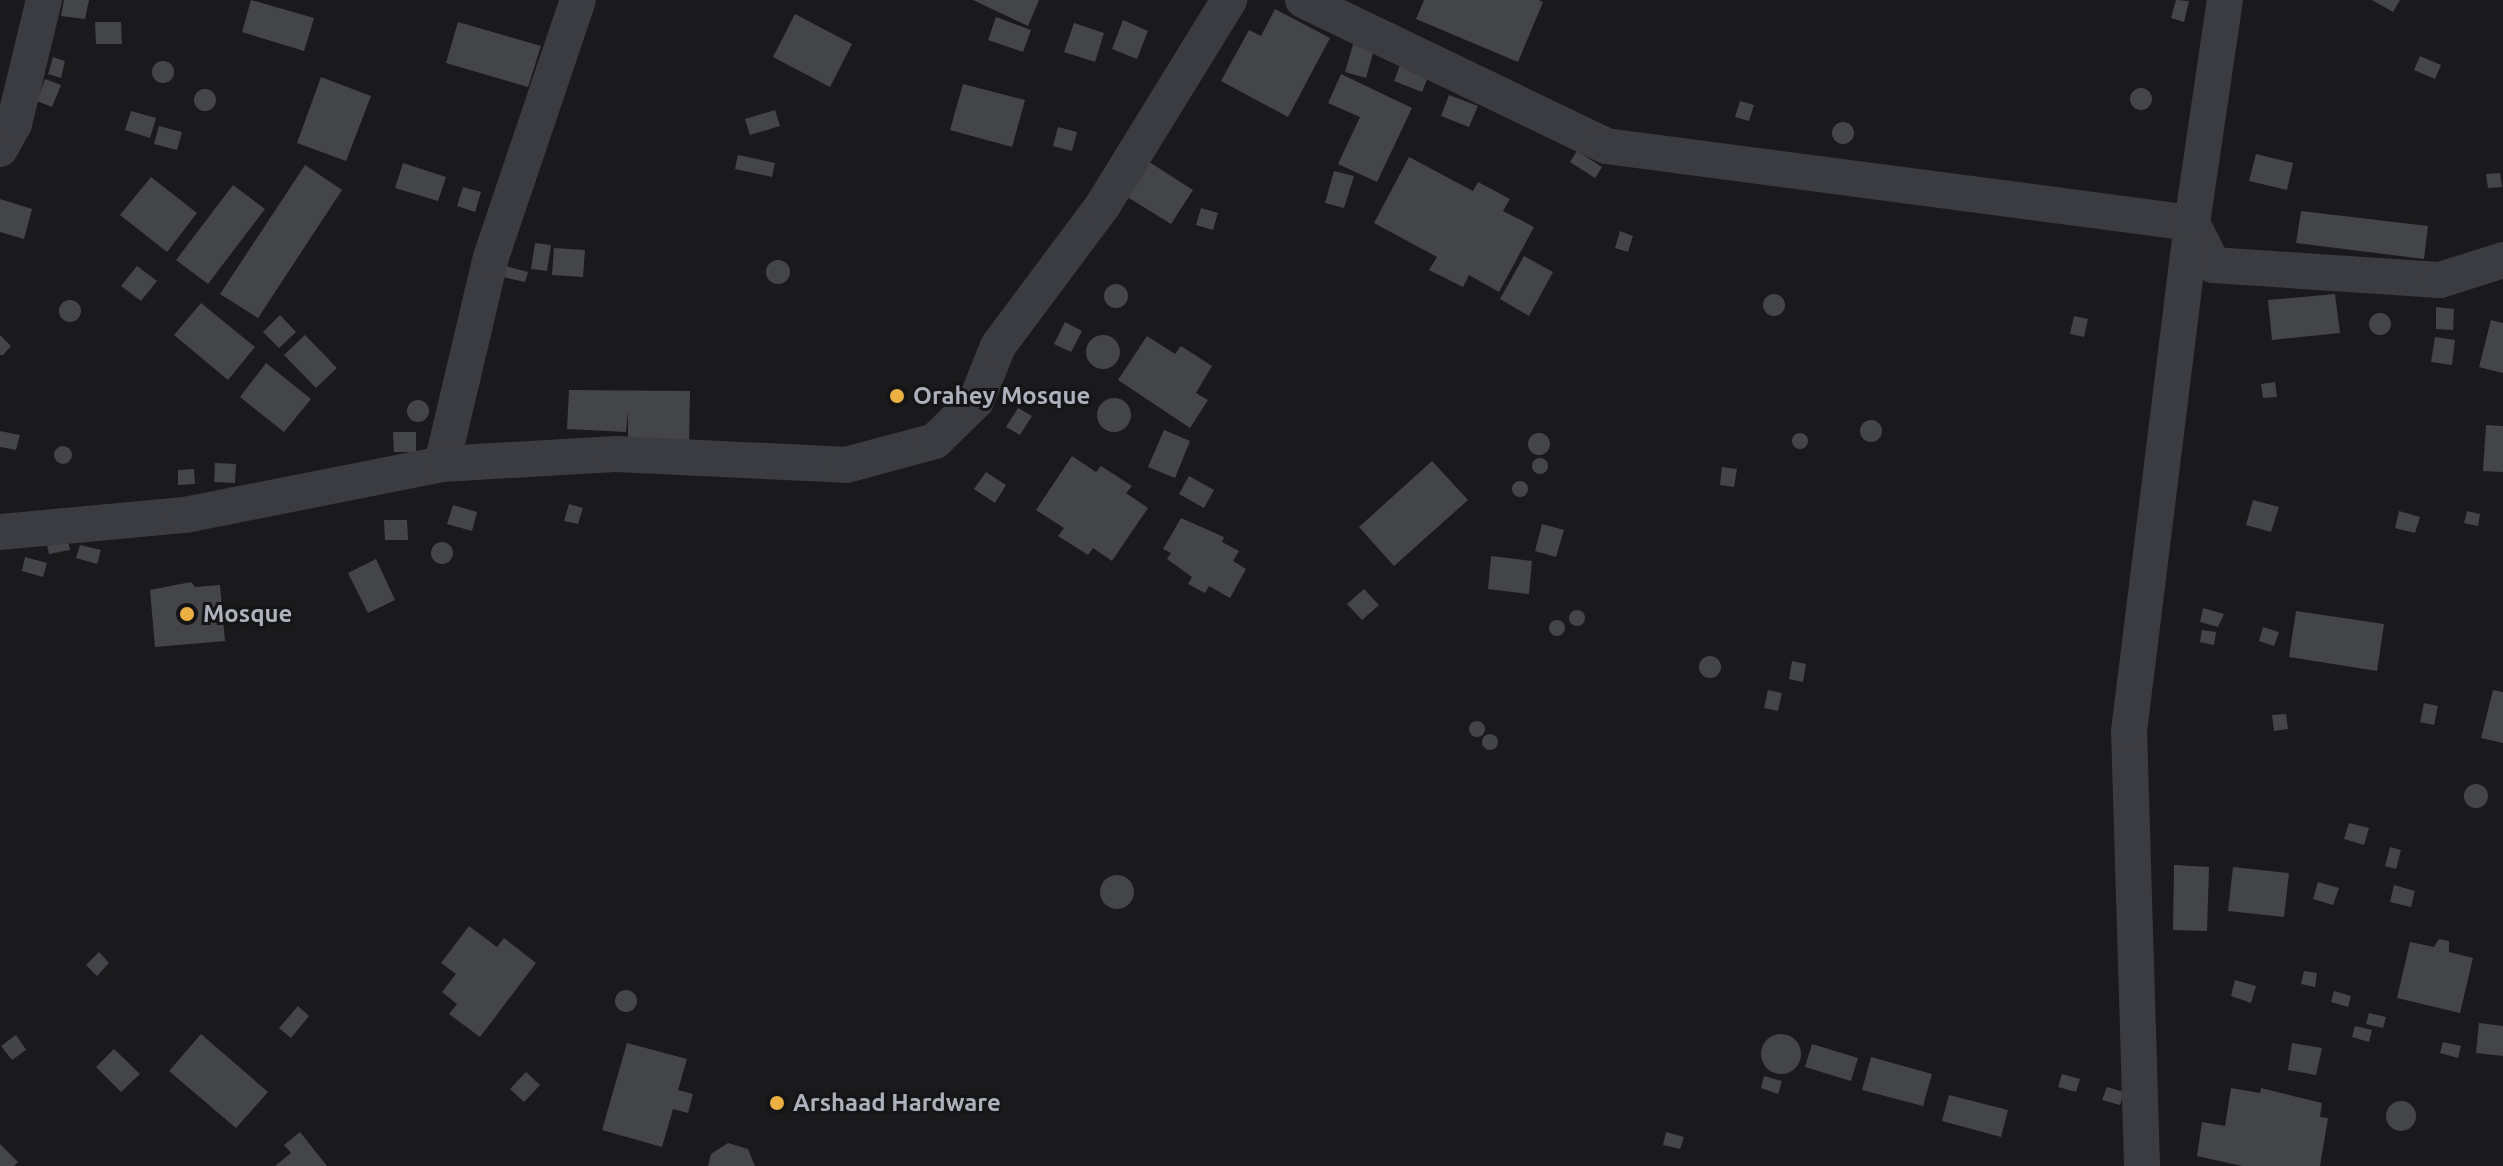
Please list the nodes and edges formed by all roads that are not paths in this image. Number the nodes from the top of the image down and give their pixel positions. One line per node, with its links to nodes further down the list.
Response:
1 (44, 0): 6 (street)
2 (578, 0): 9 (street)
3 (1229, 0): 9 (street)
4 (1303, 0): 7 (street)
5 (2225, 0): 7 (street)
6 (0, 149)
7 (2192, 223): 8 (street); 11 (street)
8 (2503, 260)
9 (442, 464): 10 (street)
10 (0, 532)
11 (2142, 1166)

